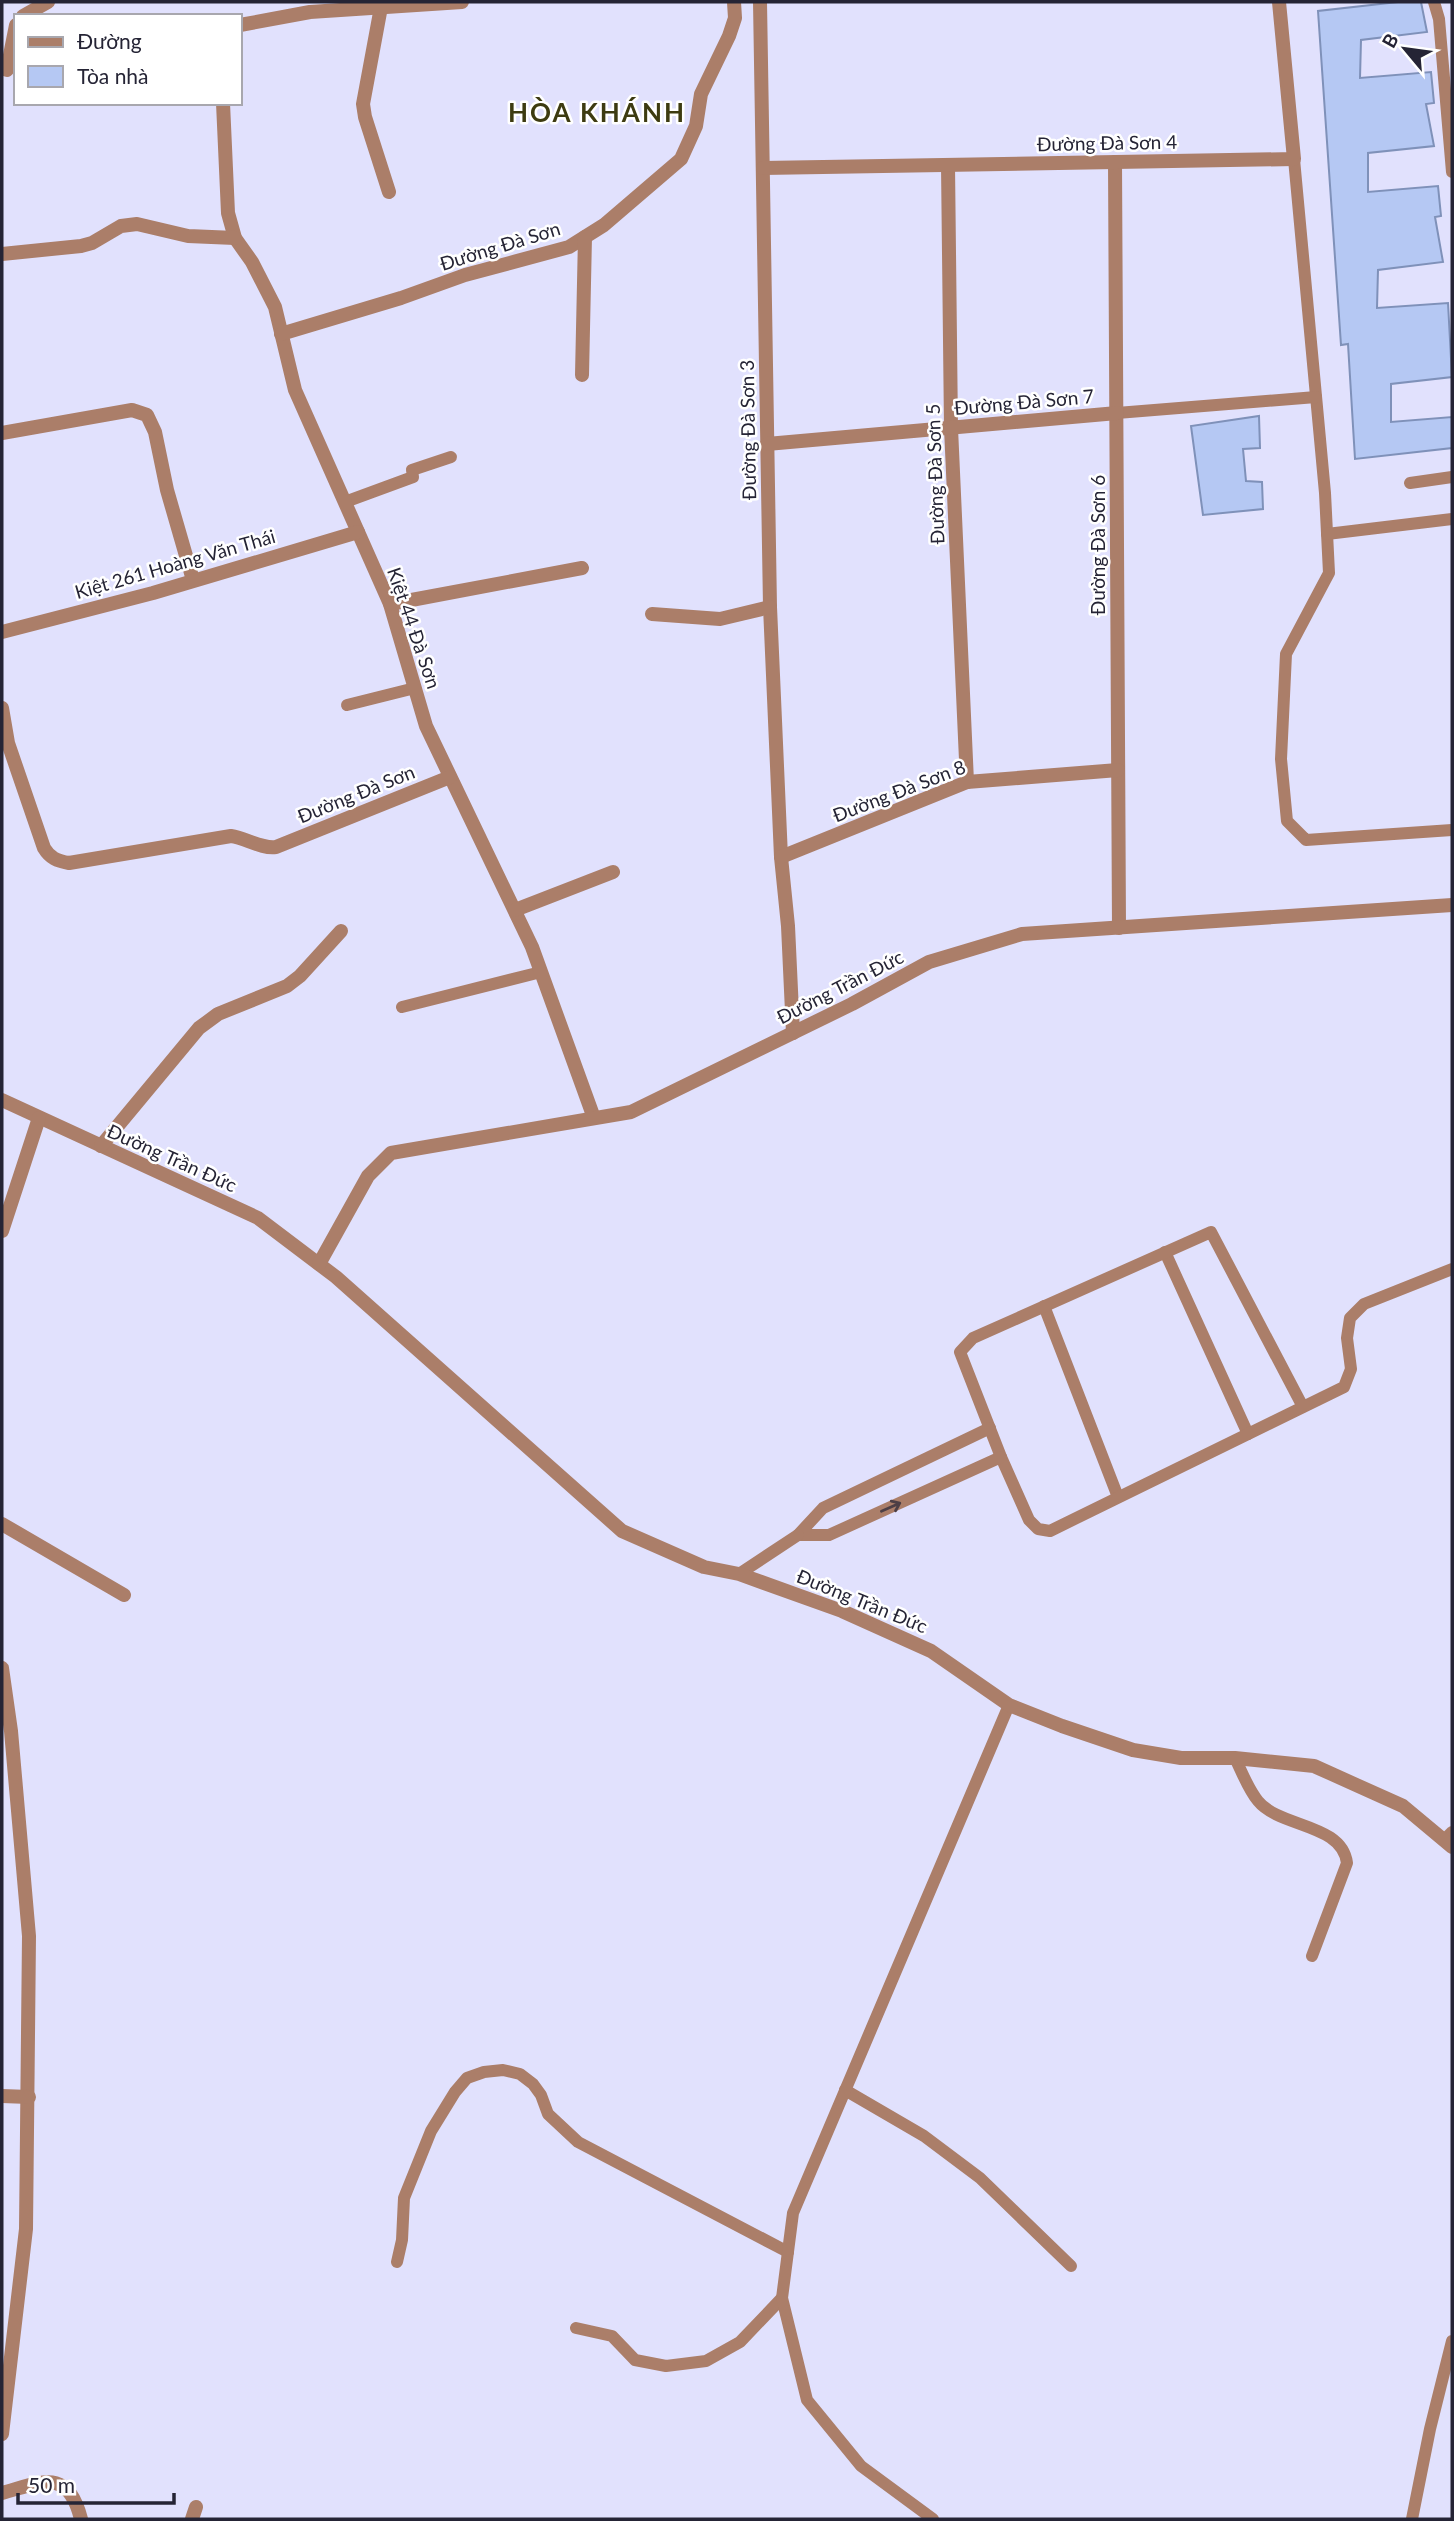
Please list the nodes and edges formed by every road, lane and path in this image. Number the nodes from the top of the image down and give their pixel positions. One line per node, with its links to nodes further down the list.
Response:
1 (48, 2): 8 (street)
2 (462, 2): 7 (street)
3 (734, 2): 19 (street, Đường Đà Sơn)
4 (760, 2): 16 (street, Đường Đà Sơn 3)
5 (1279, 2): 13 (street)
6 (1434, 2): 17 (lane)
7 (381, 7): 9 (street); 18 (street)
8 (27, 14)
9 (242, 25)
10 (14, 28): 11 (street)
11 (8, 70)
12 (223, 105): 20 (street, Kiệt 44 Đà Sơn)
13 (1294, 159): 14 (street, Đường Đà Sơn 4); 24 (lane)
14 (1115, 162): 15 (street, Đường Đà Sơn 4); 25 (street, Đường Đà Sơn 6)
15 (948, 165): 16 (street, Đường Đà Sơn 4); 26 (street, Đường Đà Sơn 5)
16 (763, 168): 28 (street, Đường Đà Sơn 3)
17 (1452, 172)
18 (389, 192)
19 (585, 237): 22 (street, Đường Đà Sơn); 23 (street)
20 (235, 238): 21 (street); 22 (street, Kiệt 44 Đà Sơn)
21 (2, 254)
22 (281, 334): 32 (street, Kiệt 44 Đà Sơn)
23 (582, 375)
24 (1316, 397): 25 (lane); 35 (lane)
25 (1117, 413): 26 (street, Đường Đà Sơn 7); 45 (street, Đường Đà Sơn 6)
26 (951, 428): 28 (street, Đường Đà Sơn 7); 47 (street, Đường Đà Sơn 5)
27 (2, 433): 37 (street)
28 (767, 444): 39 (street, Đường Đà Sơn 3)
29 (451, 457): 32 (lane)
30 (1452, 477): 31 (lane)
31 (1410, 483)
32 (345, 502): 34 (street, Kiệt 44 Đà Sơn)
33 (1452, 519): 35 (lane)
34 (358, 532): 37 (street, Kiệt 261 Hoàng Văn Thái); 38 (street, Kiệt 44 Đà Sơn)
35 (1327, 534): 48 (lane)
36 (582, 568): 38 (street)
37 (193, 580): 41 (street, Kiệt 261 Hoàng Văn Thái)
38 (390, 604): 42 (street, Kiệt 44 Đà Sơn)
39 (770, 607): 40 (street); 49 (street, Đường Đà Sơn 3)
40 (652, 614)
41 (2, 632)
42 (415, 688): 43 (lane); 46 (street, Kiệt 44 Đà Sơn)
43 (347, 705)
44 (2, 708): 46 (street, Đường Đà Sơn)
45 (1118, 770): 47 (street, Đường Đà Sơn 8); 53 (street, Đường Đà Sơn 6)
46 (450, 777): 52 (street, Kiệt 44 Đà Sơn)
47 (967, 782): 49 (street, Đường Đà Sơn 8)
48 (1452, 830)
49 (781, 857): 57 (street, Đường Đà Sơn 3)
50 (613, 872): 52 (street)
51 (1452, 905): 53 (street, Đường Trần Đức)
52 (514, 911): 55 (street, Kiệt 44 Đà Sơn)
53 (1119, 928): 57 (street, Đường Trần Đức)
54 (341, 931): 61 (street)
55 (541, 972): 56 (lane); 60 (street, Kiệt 44 Đà Sơn)
56 (402, 1007)
57 (793, 1033): 60 (street, Đường Trần Đức)
58 (2, 1100): 59 (street, Đường Trần Đức)
59 (39, 1118): 61 (street, Đường Trần Đức); 62 (street)
60 (594, 1118): 64 (street, Đường Trần Đức)
61 (101, 1146): 64 (street, Đường Trần Đức)
62 (2, 1231)
63 (1165, 1252): 66 (lane); 67 (lane); 69 (lane)
64 (319, 1264): 74 (street, Đường Trần Đức)
65 (1452, 1269): 67 (lane)
66 (1044, 1307): 68 (lane); 71 (lane)
67 (1303, 1407): 69 (lane)
68 (990, 1428): 70 (lane); 73 (lane)
69 (1248, 1434): 71 (lane)
70 (1001, 1457): 71 (lane); 73 (lane, one-way to 70)
71 (1118, 1497)
72 (2, 1524): 75 (street)
73 (798, 1535): 74 (lane)
74 (739, 1574): 77 (street, Đường Trần Đức)
75 (124, 1595)
76 (2, 1668): 83 (street)
77 (1009, 1705): 78 (street, Đường Trần Đức); 81 (lane)
78 (1235, 1758): 79 (street, Đường Trần Đức); 80 (lane)
79 (1450, 1840)
80 (1312, 1956)
81 (845, 2090): 84 (lane); 86 (lane)
82 (2, 2096): 83 (street)
83 (29, 2097): 90 (street)
84 (788, 2252): 85 (lane); 87 (lane)
85 (397, 2262)
86 (1070, 2266)
87 (782, 2298): 88 (lane); 93 (lane)
88 (576, 2328)
89 (1452, 2341): 94 (lane)
90 (2, 2434)
91 (2, 2493): 92 (street)
92 (81, 2519)
93 (933, 2519)
94 (1412, 2519)

